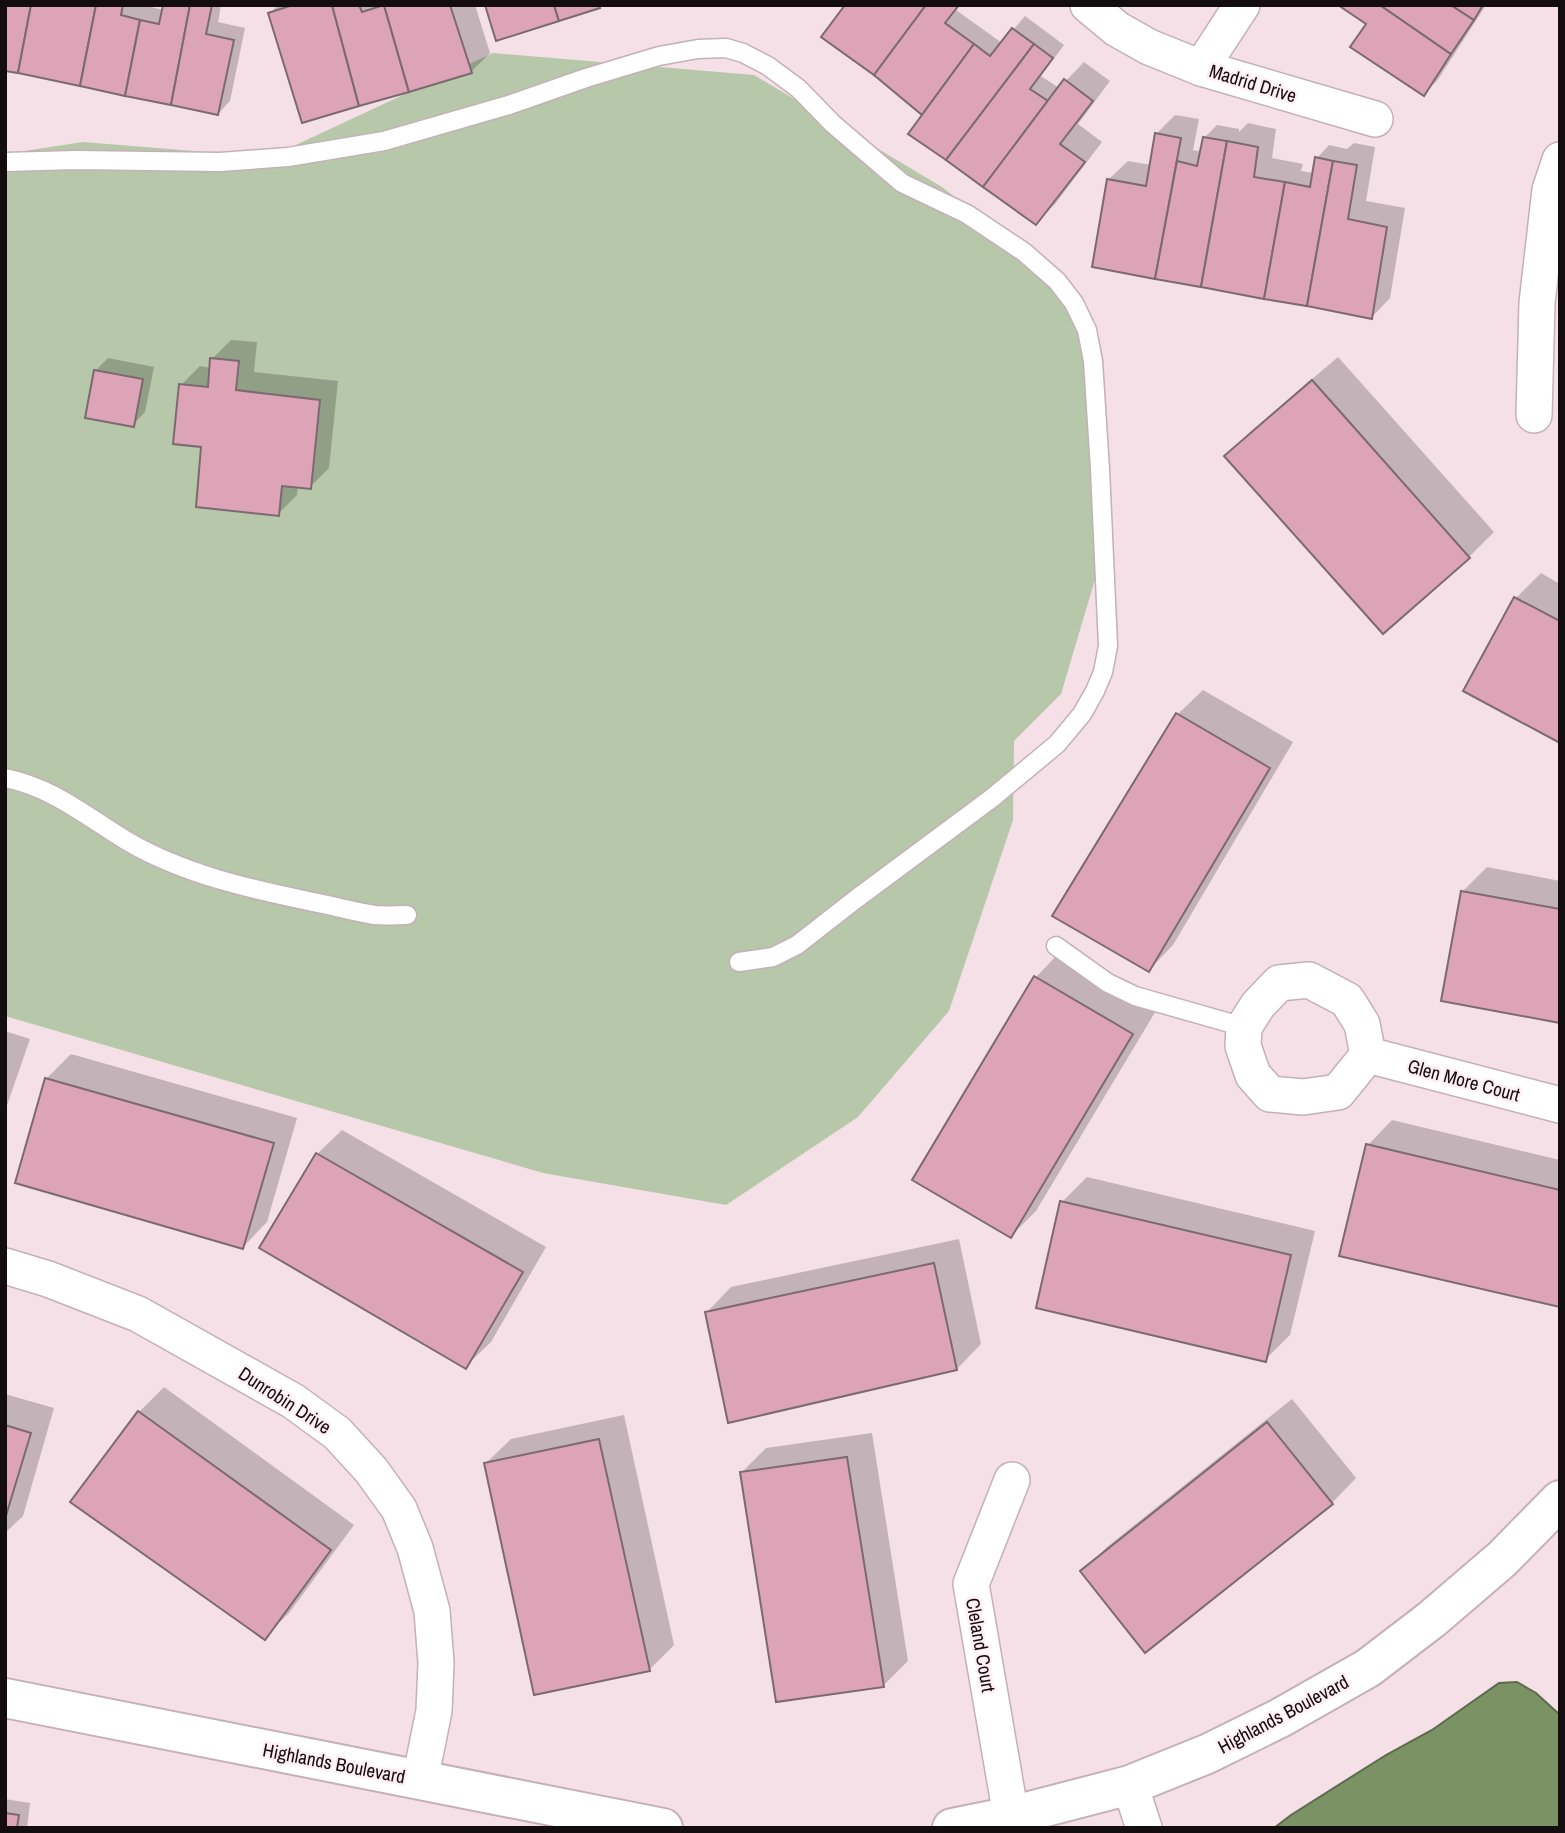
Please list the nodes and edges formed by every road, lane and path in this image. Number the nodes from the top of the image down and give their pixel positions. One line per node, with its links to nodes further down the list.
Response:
1 (1088, 5): 3 (street)
2 (1242, 5): 3 (street, Madrid Drive)
3 (1201, 68): 4 (street, Madrid Drive)
4 (1375, 119)
5 (1560, 160): 7 (street)
6 (5, 162): 11 (lane)
7 (1534, 415)
8 (5, 778): 9 (lane)
9 (407, 915)
10 (1056, 946): 12 (lane)
11 (739, 962)
12 (1244, 1027): 13 (street); 13 (street)
13 (1368, 1055): 14 (street, Glen More Court)
14 (1560, 1105)
15 (5, 1266): 19 (street, Dunrobin Drive)
16 (1012, 1480): 21 (street, Cleland Court)
17 (1560, 1500): 20 (street, Highlands Boulevard)
18 (5, 1698): 19 (street, Highlands Boulevard)
19 (420, 1780): 22 (street, Highlands Boulevard)
20 (1130, 1785): 21 (street, Highlands Boulevard); 24 (street)
21 (1011, 1816): 23 (street, Highlands Boulevard)
22 (663, 1828)
23 (952, 1828)
24 (1144, 1828)

